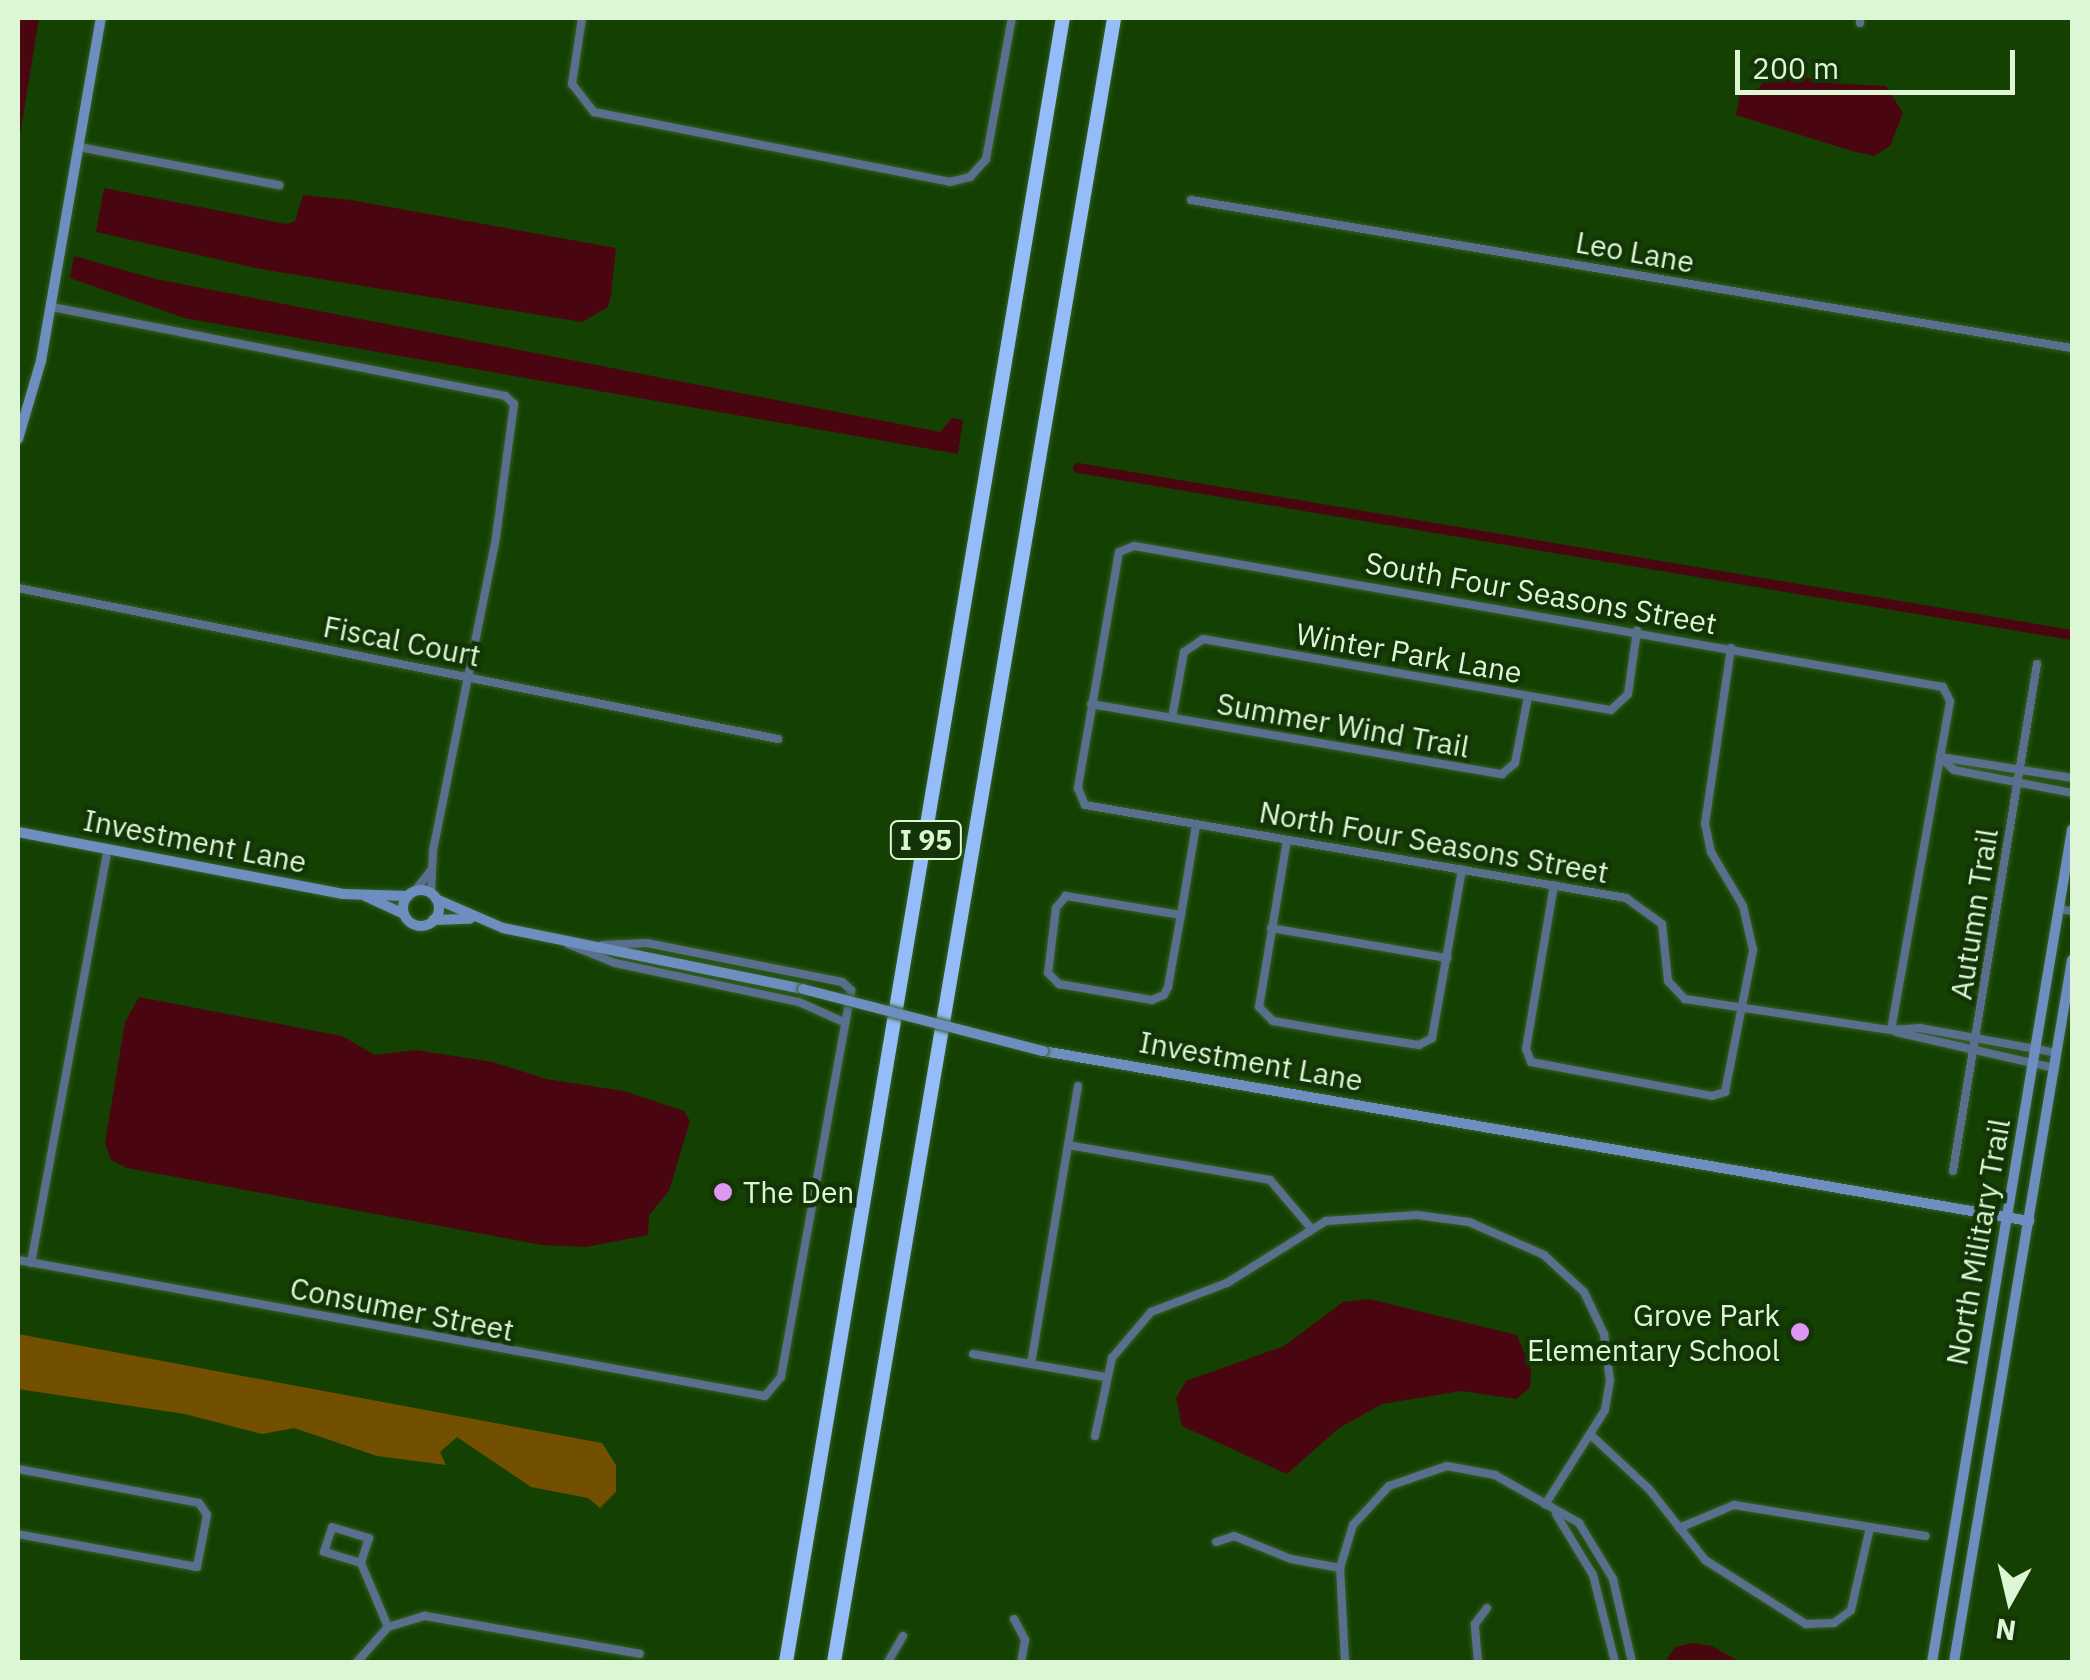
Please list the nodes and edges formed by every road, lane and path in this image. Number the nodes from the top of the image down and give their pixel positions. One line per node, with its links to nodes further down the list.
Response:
1 (100, 18): 6 (street)
2 (582, 18): 3 (street)
3 (1012, 18)
4 (1064, 18): 86 (highway, I 95)
5 (1114, 18): 87 (highway, I 95)
6 (79, 147): 7 (street); 9 (street)
7 (279, 185)
8 (1190, 200): 10 (street, Leo Lane)
9 (52, 308): 11 (street); 16 (street)
10 (2072, 348)
11 (18, 439)
12 (18, 588): 16 (street, Fiscal Court)
13 (1637, 631): 14 (street, South Four Seasons Street); 17 (street, Winter Park Lane); 18 (street, South Four Seasons Street)
14 (1731, 648): 21 (street, South Four Seasons Street); 48 (street)
15 (2037, 664): 22 (street, Autumn Trail)
16 (466, 677): 20 (street, Fiscal Court); 31 (street)
17 (1528, 697): 19 (street, Summer Wind Trail); 19 (street, Winter Park Lane)
18 (1091, 704): 19 (street, Summer Wind Trail); 26 (street, North Four Seasons Street)
19 (1172, 718)
20 (778, 739)
21 (1940, 757): 22 (street); 24 (street); 50 (street)
22 (2021, 768): 23 (street); 24 (street, Autumn Trail)
23 (2072, 778)
24 (2019, 781): 25 (street); 51 (street, Autumn Trail)
25 (2072, 793)
26 (1196, 825): 29 (street, North Four Seasons Street); 40 (street)
27 (2072, 830): 37 (street, North Military Trail)
28 (18, 832): 30 (street, Investment Lane)
29 (1287, 840): 32 (street, North Four Seasons Street); 43 (street)
30 (108, 850): 35 (street, Investment Lane); 64 (street)
31 (431, 870): 34 (street); 36 (street)
32 (1462, 870): 33 (street, North Four Seasons Street); 46 (street)
33 (1554, 885): 48 (street, North Four Seasons Street); 48 (street)
34 (411, 894): 35 (street, Investment Lane); 36 (street, Investment Lane); 39 (street)
35 (364, 896): 39 (street, Investment Lane)
36 (433, 896): 41 (street, Investment Lane); 42 (street)
37 (2059, 908): 38 (street); 52 (street, North Military Trail)
38 (2072, 911)
39 (404, 914): 42 (street, Investment Lane)
40 (1181, 914): 40 (street)
41 (471, 919): 42 (street, Investment Lane); 44 (street, Investment Lane)
42 (433, 920)
43 (1271, 928): 46 (street); 46 (street)
44 (558, 940): 45 (street, Investment Lane); 49 (street)
45 (590, 946): 49 (street); 60 (street, Investment Lane, bridge)
46 (1447, 958)
47 (2072, 960): 54 (street, North Military Trail)
48 (1746, 1010): 50 (street, North Four Seasons Street)
49 (846, 1024): 64 (street, Consumer Street)
50 (1892, 1030): 51 (street); 53 (street)
51 (1976, 1040): 52 (street); 53 (street, Autumn Trail)
52 (2036, 1050): 54 (street); 55 (street, North Military Trail)
53 (1974, 1052): 55 (street); 59 (street, Autumn Trail)
54 (2057, 1053): 56 (street, North Military Trail)
55 (2034, 1064): 56 (street); 60 (street, North Military Trail)
56 (2055, 1068): 61 (street, North Military Trail)
57 (1078, 1086): 58 (street)
58 (1068, 1145): 62 (street); 66 (street)
59 (1953, 1171)
60 (2007, 1218): 61 (street, Investment Lane); 94 (street, North Military Trail)
61 (2029, 1221): 95 (street, North Military Trail)
62 (1310, 1227): 67 (street); 69 (street)
63 (18, 1260): 64 (street, Consumer Street)
64 (31, 1262)
65 (974, 1354): 66 (street)
66 (1030, 1364): 67 (street)
67 (1106, 1377): 68 (street)
68 (1095, 1436)
69 (1592, 1436): 71 (street); 73 (street)
70 (18, 1469): 75 (street)
71 (1545, 1505): 72 (street); 79 (street)
72 (1556, 1514): 92 (street); 93 (street)
73 (1679, 1528): 74 (street); 74 (street)
74 (1870, 1528): 76 (street)
75 (18, 1534)
76 (1926, 1536)
77 (1216, 1542): 79 (street)
78 (361, 1564): 78 (street); 82 (street)
79 (1340, 1568): 90 (street)
80 (1486, 1608): 91 (street)
81 (1014, 1619): 89 (street)
82 (388, 1627): 84 (street); 85 (street)
83 (902, 1636): 88 (street)
84 (640, 1654)
85 (357, 1662)
86 (786, 1662)
87 (834, 1662)
88 (888, 1662)
89 (1021, 1662)
90 (1346, 1662)
91 (1478, 1662)
92 (1615, 1662)
93 (1632, 1662)
94 (1932, 1662)
95 (1954, 1662)

